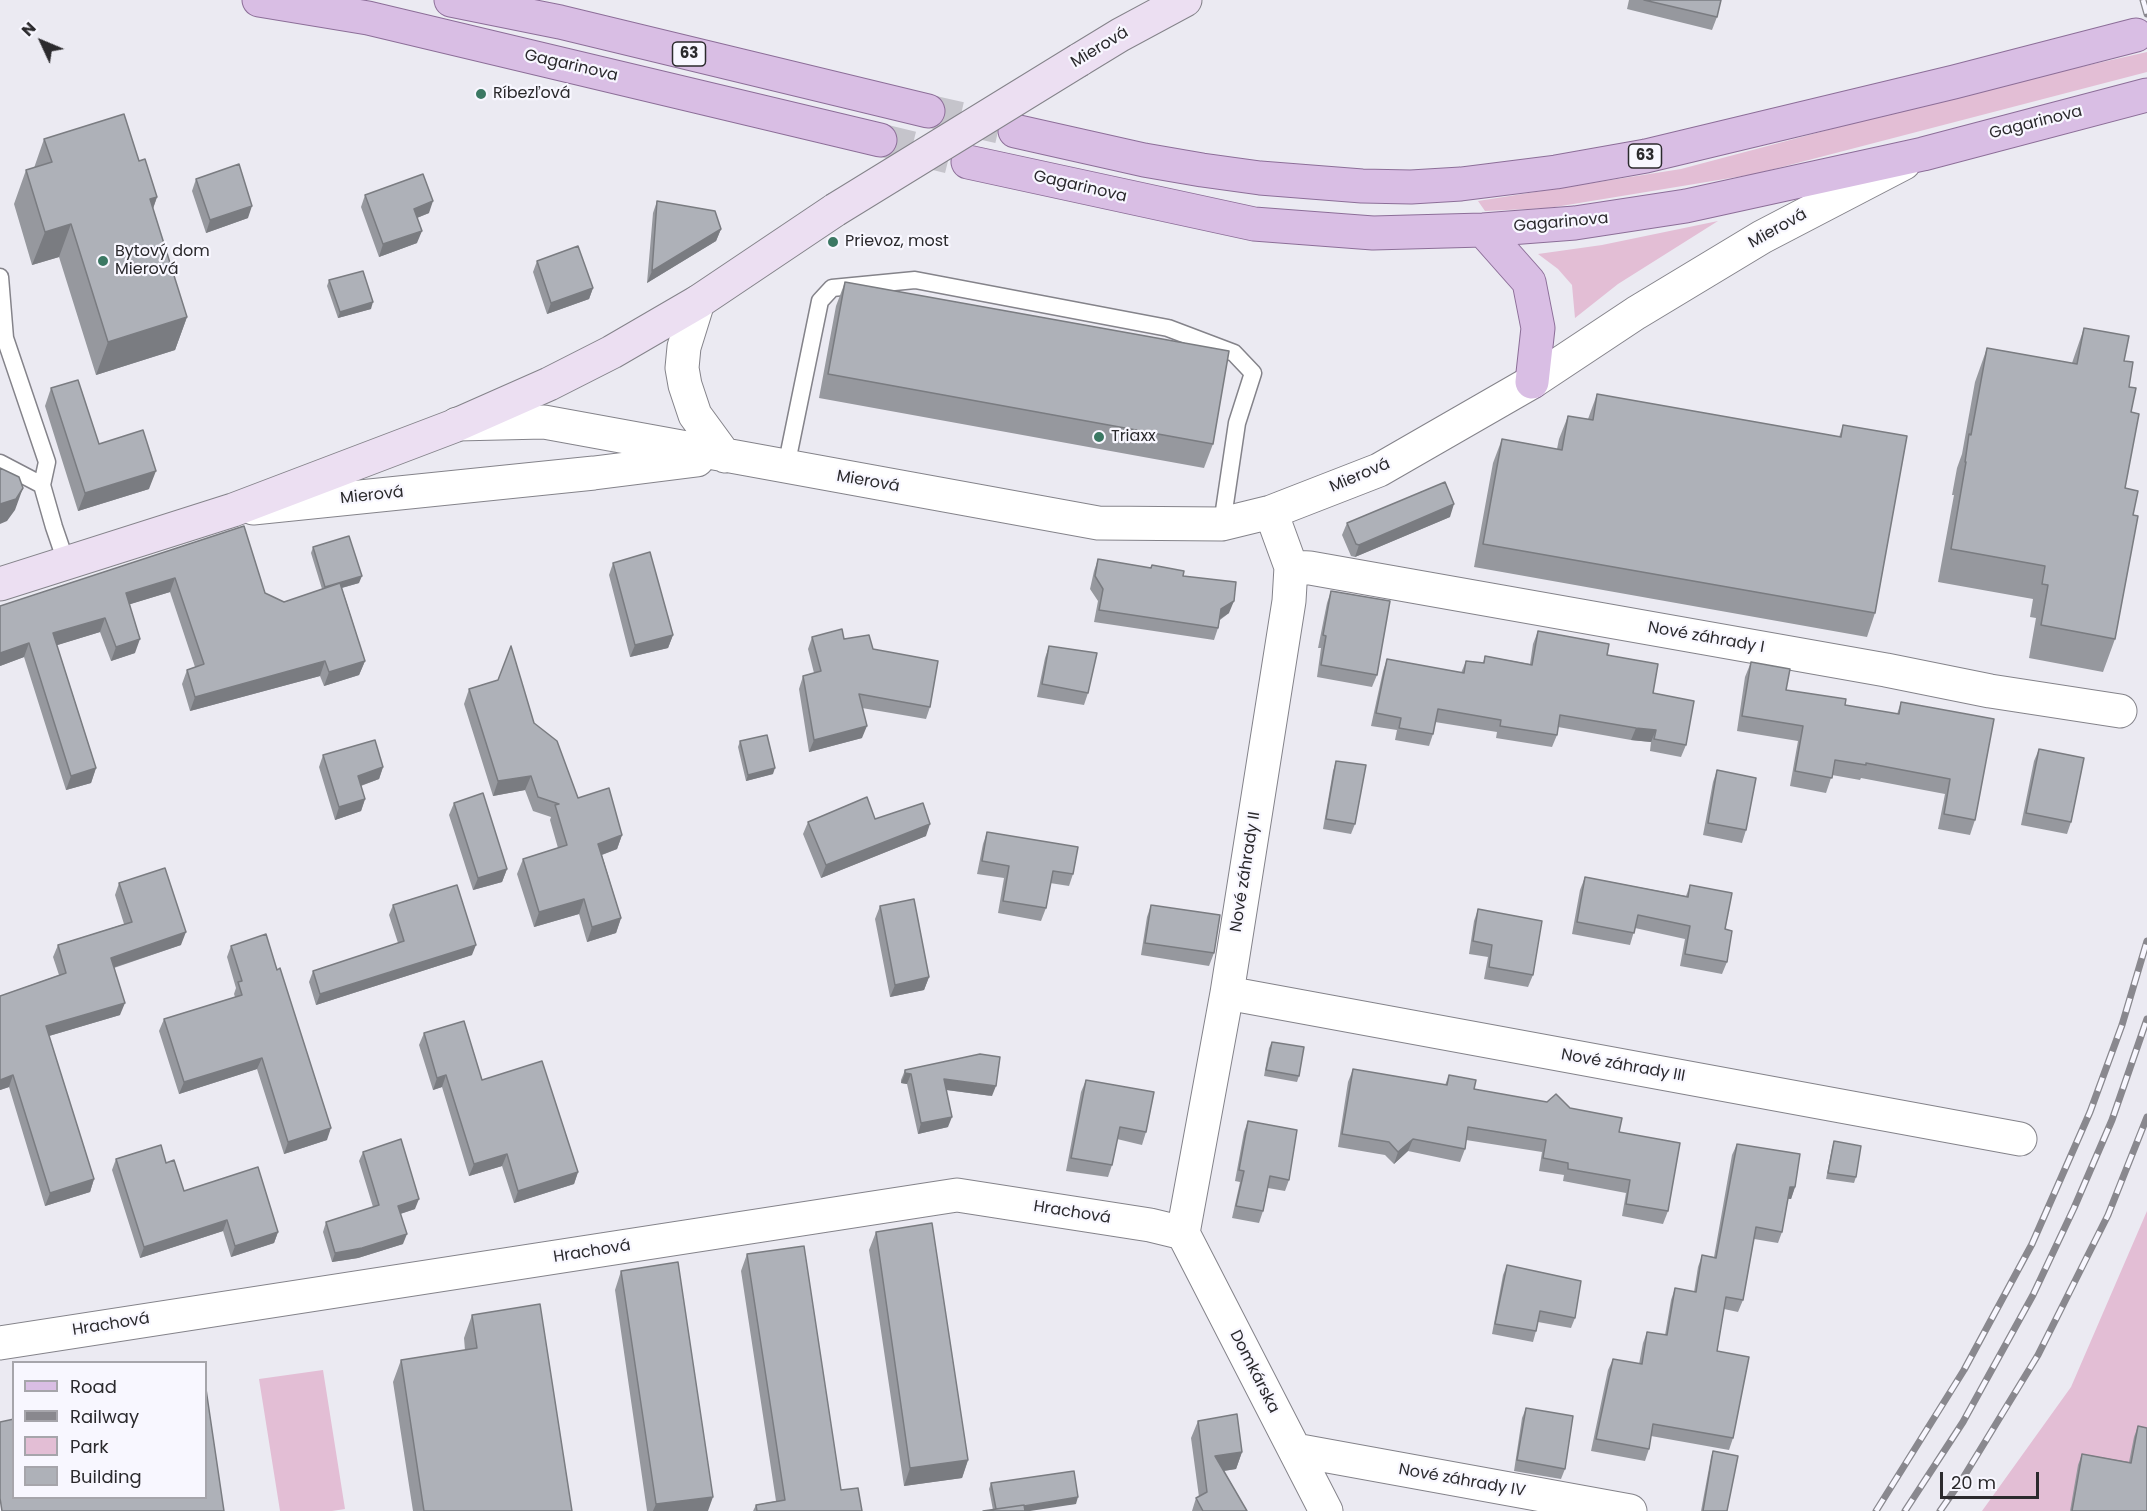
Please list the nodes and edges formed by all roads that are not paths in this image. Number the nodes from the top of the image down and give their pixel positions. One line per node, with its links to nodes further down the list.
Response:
1 (259, 0): 8 (main road, Gagarinova / 63)
2 (451, 0): 6 (main road, 63)
3 (1185, 0): 13 (street, Mierová, bridge)
4 (2136, 35): 7 (main road, 63)
5 (2147, 95): 9 (main road, Gagarinova)
6 (928, 111)
7 (1016, 131)
8 (880, 140)
9 (1923, 154): 11 (main road, Gagarinova); 14 (street, Mierová)
10 (968, 162): 11 (main road, Gagarinova)
11 (1483, 230): 14 (main road)
12 (0, 277): 19 (lane)
13 (698, 302): 15 (street, Mierová); 16 (street)
14 (1532, 382): 21 (street, Mierová)
15 (457, 424): 16 (street, Mierová); 20 (street, Mierová)
16 (725, 456): 18 (street, Mierová); 20 (street, Mierová)
17 (0, 463): 19 (lane)
18 (786, 467): 22 (street, Mierová); 22 (lane)
19 (42, 485): 23 (lane)
20 (233, 510): 23 (street, Mierová)
21 (1271, 512): 22 (street, Mierová); 24 (street, Nové záhrady II)
22 (1222, 524)
23 (66, 562): 25 (street, Mierová)
24 (1291, 567): 26 (street, Nové záhrady I); 27 (street, Nové záhrady II)
25 (0, 584)
26 (2120, 711)
27 (1227, 993): 28 (street, Nové záhrady III); 29 (street, Nové záhrady II)
28 (2019, 1139)
29 (1183, 1233): 30 (street, Hrachová); 31 (street, Domkárska)
30 (0, 1343)
31 (1295, 1450): 32 (street, Domkárska); 33 (street, Nové záhrady IV)
32 (1326, 1511)
33 (1630, 1511)

